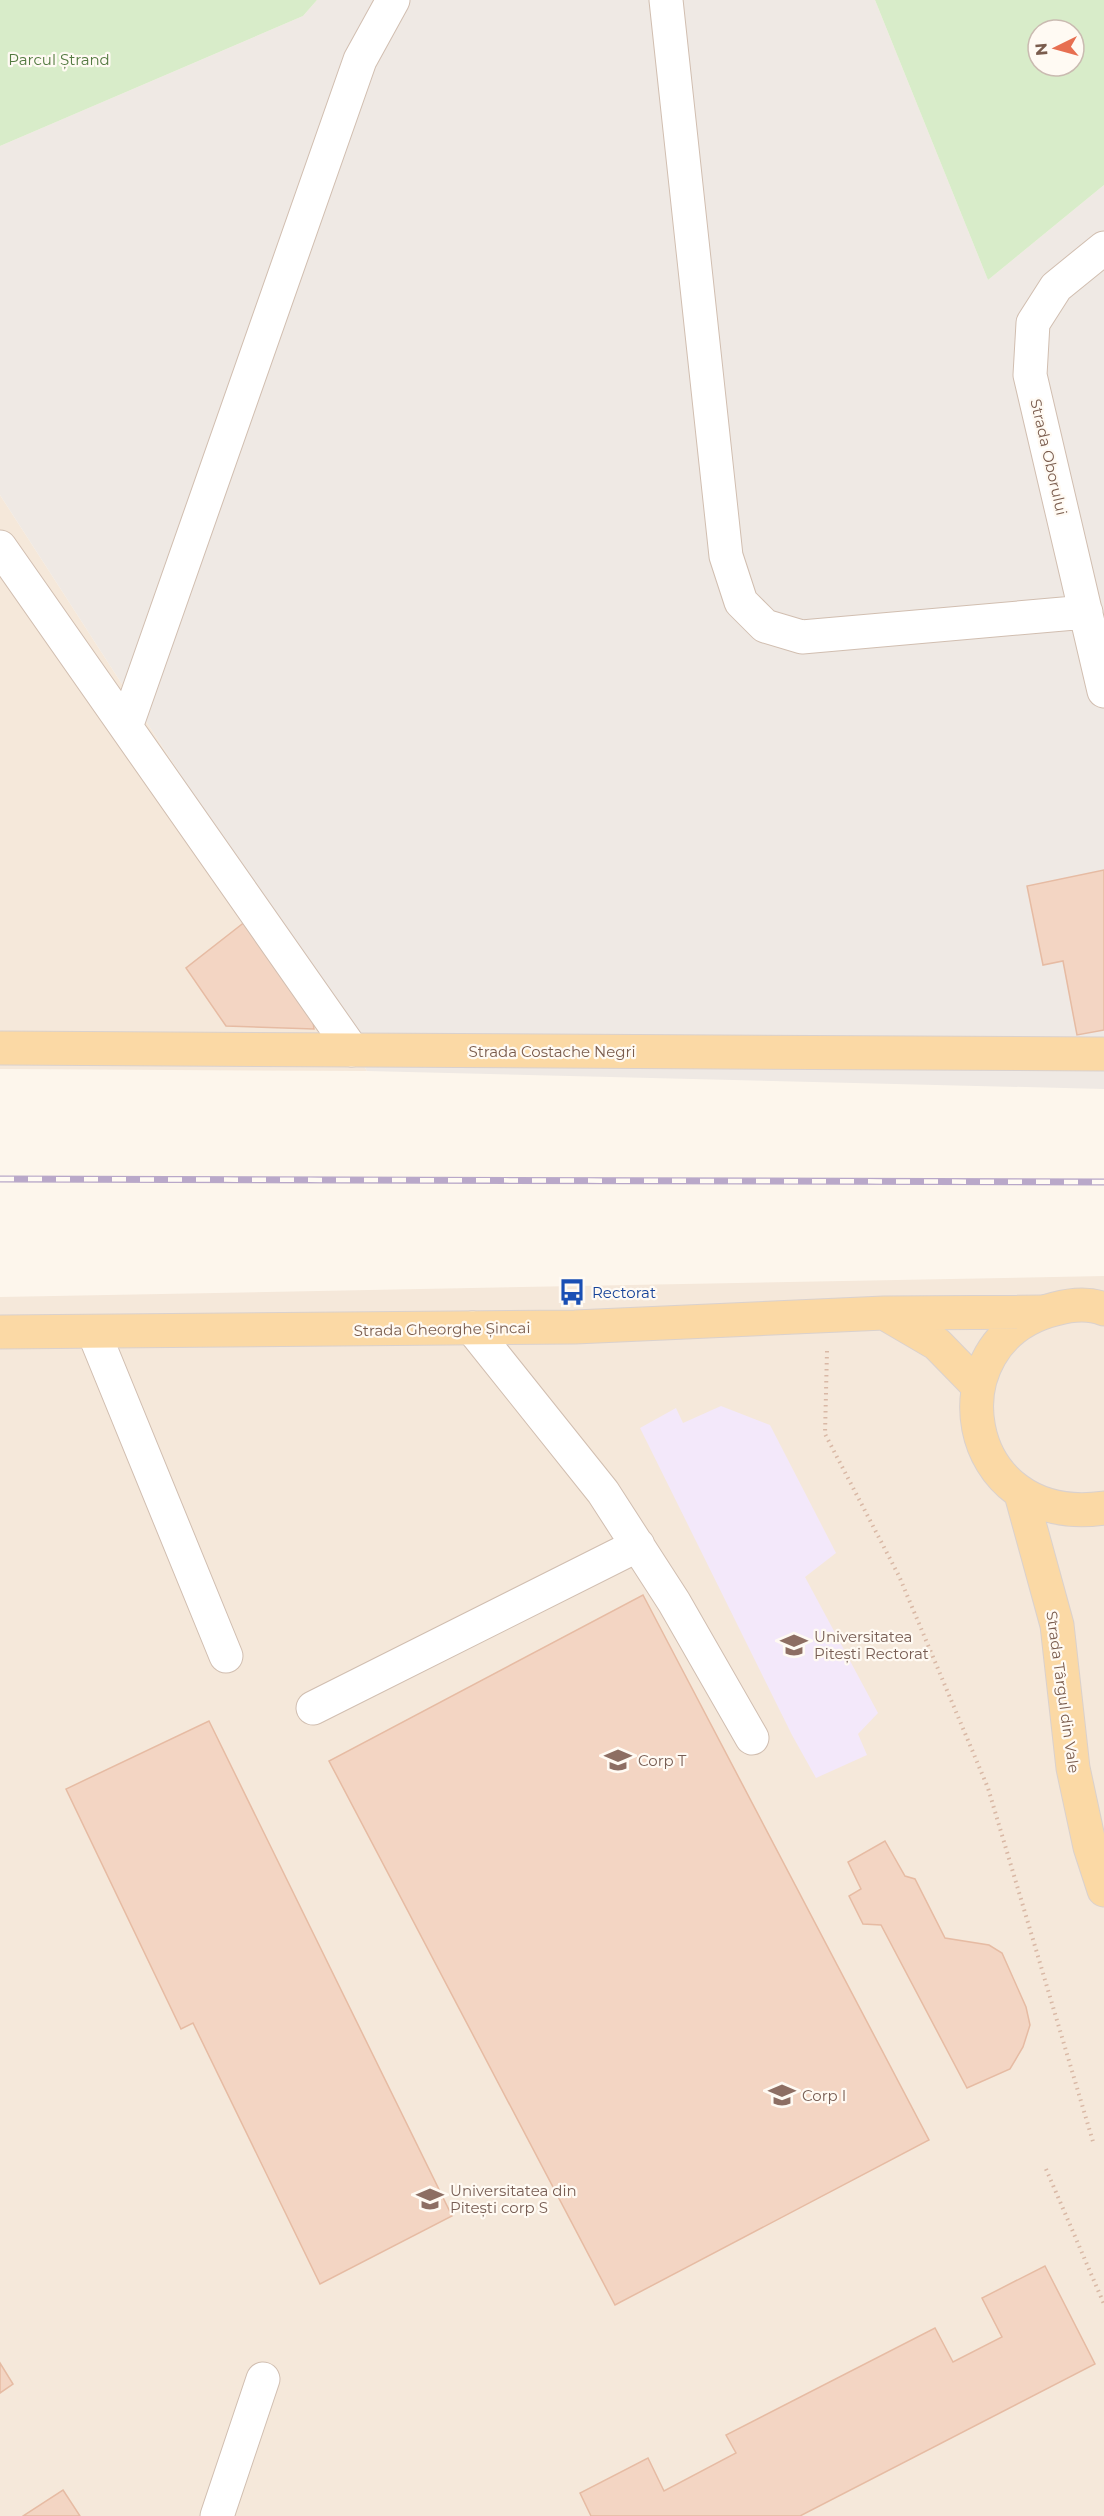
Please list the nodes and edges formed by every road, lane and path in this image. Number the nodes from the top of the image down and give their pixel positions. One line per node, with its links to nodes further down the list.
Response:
1 (393, 0): 7 (street)
2 (666, 0): 5 (street)
3 (1104, 248): 5 (street, Strada Oborului)
4 (0, 547): 7 (street)
5 (1086, 612): 6 (street, Strada Oborului)
6 (1104, 691)
7 (126, 727): 9 (street)
8 (0, 1048): 9 (main road, Strada Costache Negri)
9 (352, 1050): 10 (main road, Strada Costache Negri)
10 (1104, 1054)
11 (1104, 1309): 12 (main road)
12 (1041, 1312): 13 (main road, Strada Gheorghe Șincai); 18 (main road)
13 (884, 1313): 14 (main road, Strada Gheorghe Șincai); 18 (main road)
14 (828, 1315): 15 (main road, Strada Gheorghe Șincai); 26 (path)
15 (472, 1328): 17 (main road, Strada Gheorghe Șincai); 21 (street)
16 (0, 1332): 17 (main road, Strada Gheorghe Șincai)
17 (94, 1333): 22 (street)
18 (978, 1386): 19 (main road)
19 (1021, 1494): 20 (main road); 25 (main road, Strada Târgul din Vale)
20 (1104, 1508)
21 (638, 1545): 23 (street); 24 (street)
22 (226, 1656)
23 (314, 1708)
24 (752, 1738)
25 (1104, 1890)
26 (1094, 2145)
27 (1046, 2169): 28 (path)
28 (1104, 2304)
29 (263, 2379): 30 (street)
30 (217, 2516)

